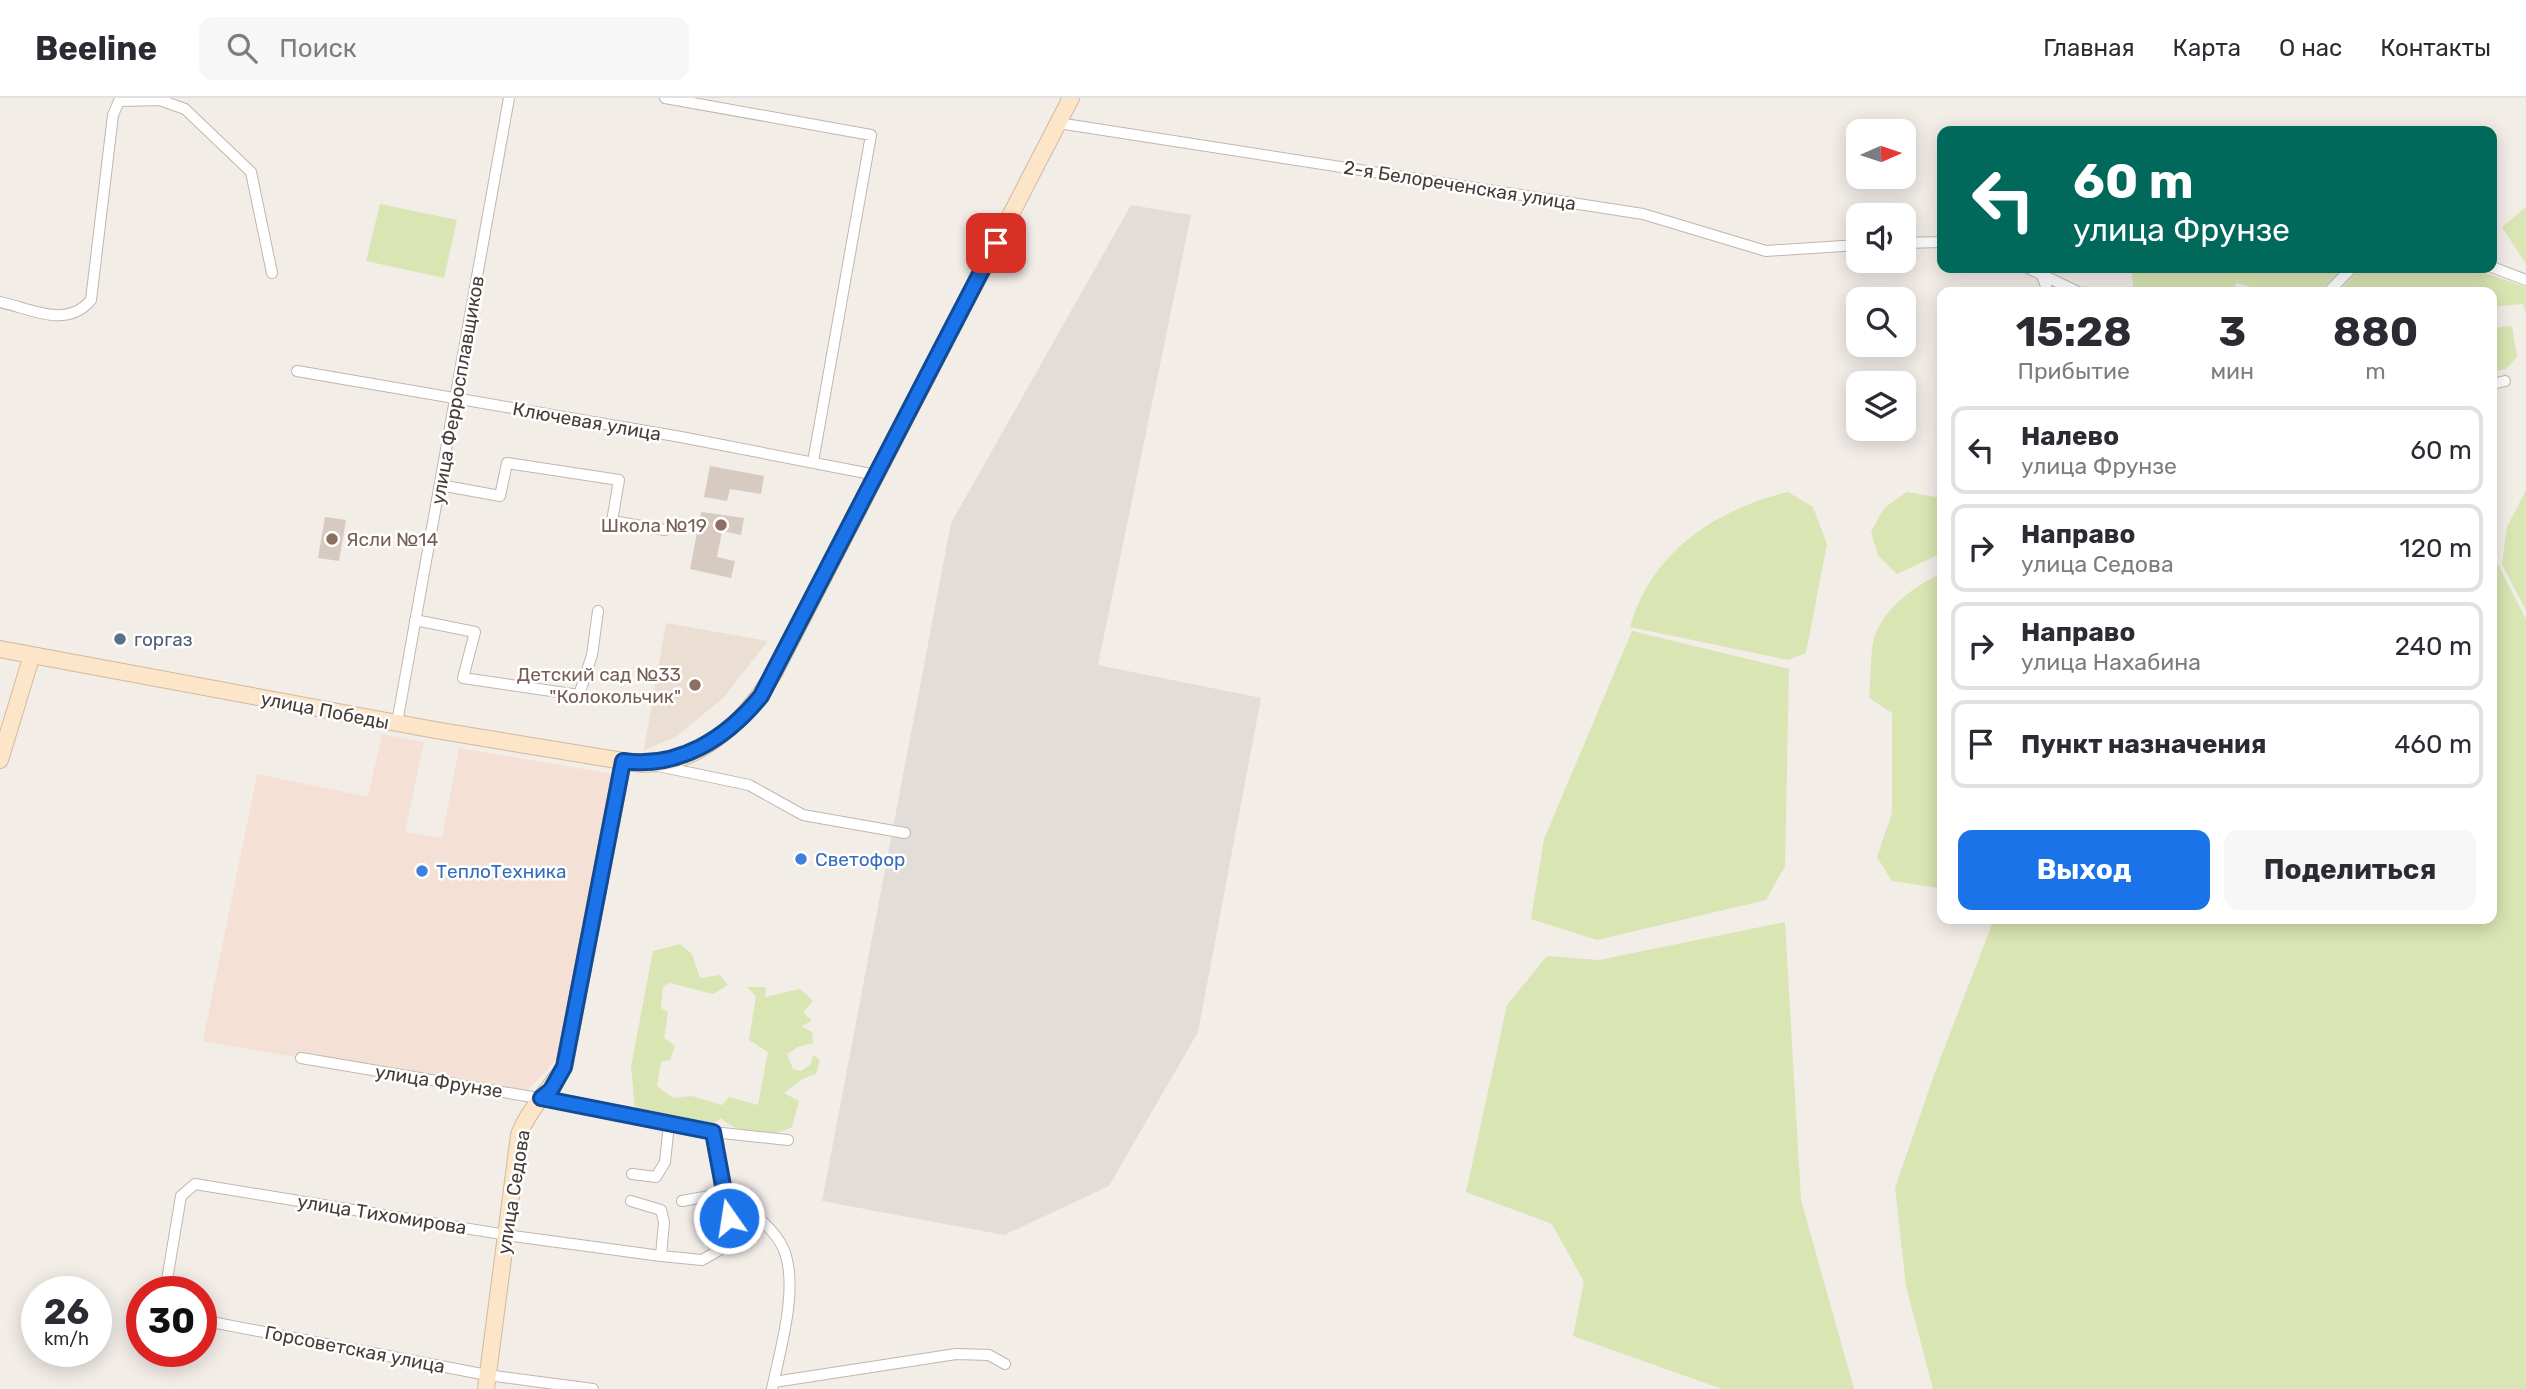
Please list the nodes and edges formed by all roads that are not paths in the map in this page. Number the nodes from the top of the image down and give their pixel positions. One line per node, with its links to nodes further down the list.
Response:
1 (509, 98): 21 (street, улица Ферросплавщиков)
2 (666, 98): 22 (street)
3 (1071, 98): 4 (main road)
4 (1058, 123): 7 (street, 2-я Белореченская улица); 23 (main road)
5 (1937, 242): 6 (street)
6 (1916, 243)
7 (1846, 246)
8 (2497, 269): 13 (street)
9 (272, 273): 17 (street)
10 (2038, 273): 12 (street)
11 (2347, 273): 16 (street)
12 (2042, 275): 14 (street); 15 (street)
13 (2526, 279)
14 (2046, 287)
15 (2067, 287)
16 (2333, 287)
17 (0, 302)
18 (297, 371): 21 (street, Ключевая улица)
19 (2505, 381): 20 (street)
20 (2497, 383)
21 (455, 398): 22 (street, Ключевая улица); 24 (street, улица Ферросплавщиков)
22 (813, 462): 23 (street, Ключевая улица)
23 (876, 475): 33 (main road)
24 (440, 485): 25 (street); 27 (street, улица Ферросплавщиков)
25 (665, 530)
26 (598, 611): 27 (street)
27 (415, 620): 30 (street, улица Ферросплавщиков)
28 (0, 649): 29 (main road, улица Победы)
29 (32, 654): 30 (main road, улица Победы); 31 (main road)
30 (397, 723): 32 (main road, улица Победы)
31 (0, 760)
32 (623, 761): 33 (main road, улица Победы); 36 (main road, улица Седова)
33 (652, 764): 34 (street)
34 (905, 833)
35 (301, 1058): 36 (street, улица Фрунзе)
36 (541, 1098): 37 (street, улица Фрунзе); 44 (main road, улица Седова)
37 (669, 1124): 38 (street, улица Фрунзе); 40 (street)
38 (713, 1132): 39 (street, улица Фрунзе); 41 (street)
39 (788, 1140)
40 (632, 1174)
41 (726, 1193): 43 (street); 45 (street, улица Тихомирова); 50 (street)
42 (631, 1201): 45 (street)
43 (682, 1201)
44 (506, 1235): 45 (street, улица Тихомирова); 46 (street, улица Тихомирова); 49 (main road, улица Седова)
45 (661, 1256)
46 (168, 1276)
47 (217, 1323): 49 (street, Горсоветская улица)
48 (1005, 1364): 50 (street)
49 (487, 1382): 51 (street, Горсоветская улица)
50 (773, 1385)
51 (593, 1389)

